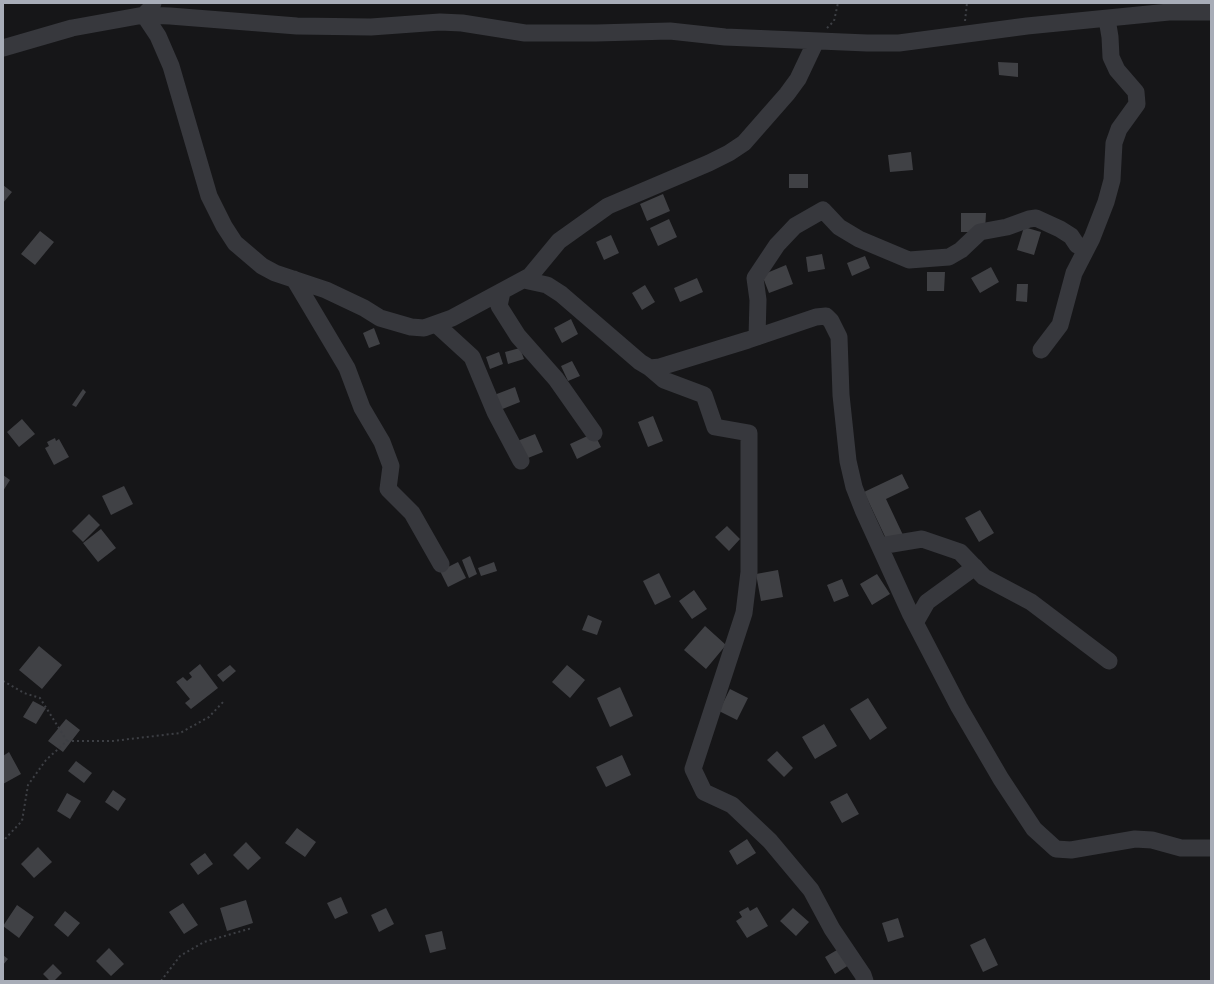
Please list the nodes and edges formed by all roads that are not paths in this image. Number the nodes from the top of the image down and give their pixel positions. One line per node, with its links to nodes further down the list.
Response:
1 (148, 9): 4 (street); 5 (street); 7 (street)
2 (1211, 12): 3 (street)
3 (1107, 19): 4 (street); 6 (street)
4 (816, 41): 8 (street)
5 (3, 48)
6 (1087, 248): 11 (street); 12 (street)
7 (294, 279): 10 (street); 17 (street)
8 (524, 280): 9 (street); 13 (street)
9 (502, 292): 10 (street); 14 (street)
10 (437, 325): 15 (street)
11 (757, 337): 13 (street); 16 (street)
12 (1041, 350)
13 (650, 368): 22 (street)
14 (594, 433)
15 (521, 461)
16 (880, 546): 18 (street); 19 (street)
17 (441, 564)
18 (975, 567): 19 (street); 20 (street)
19 (915, 623): 21 (street)
20 (1110, 661)
21 (1211, 848)
22 (864, 981)

